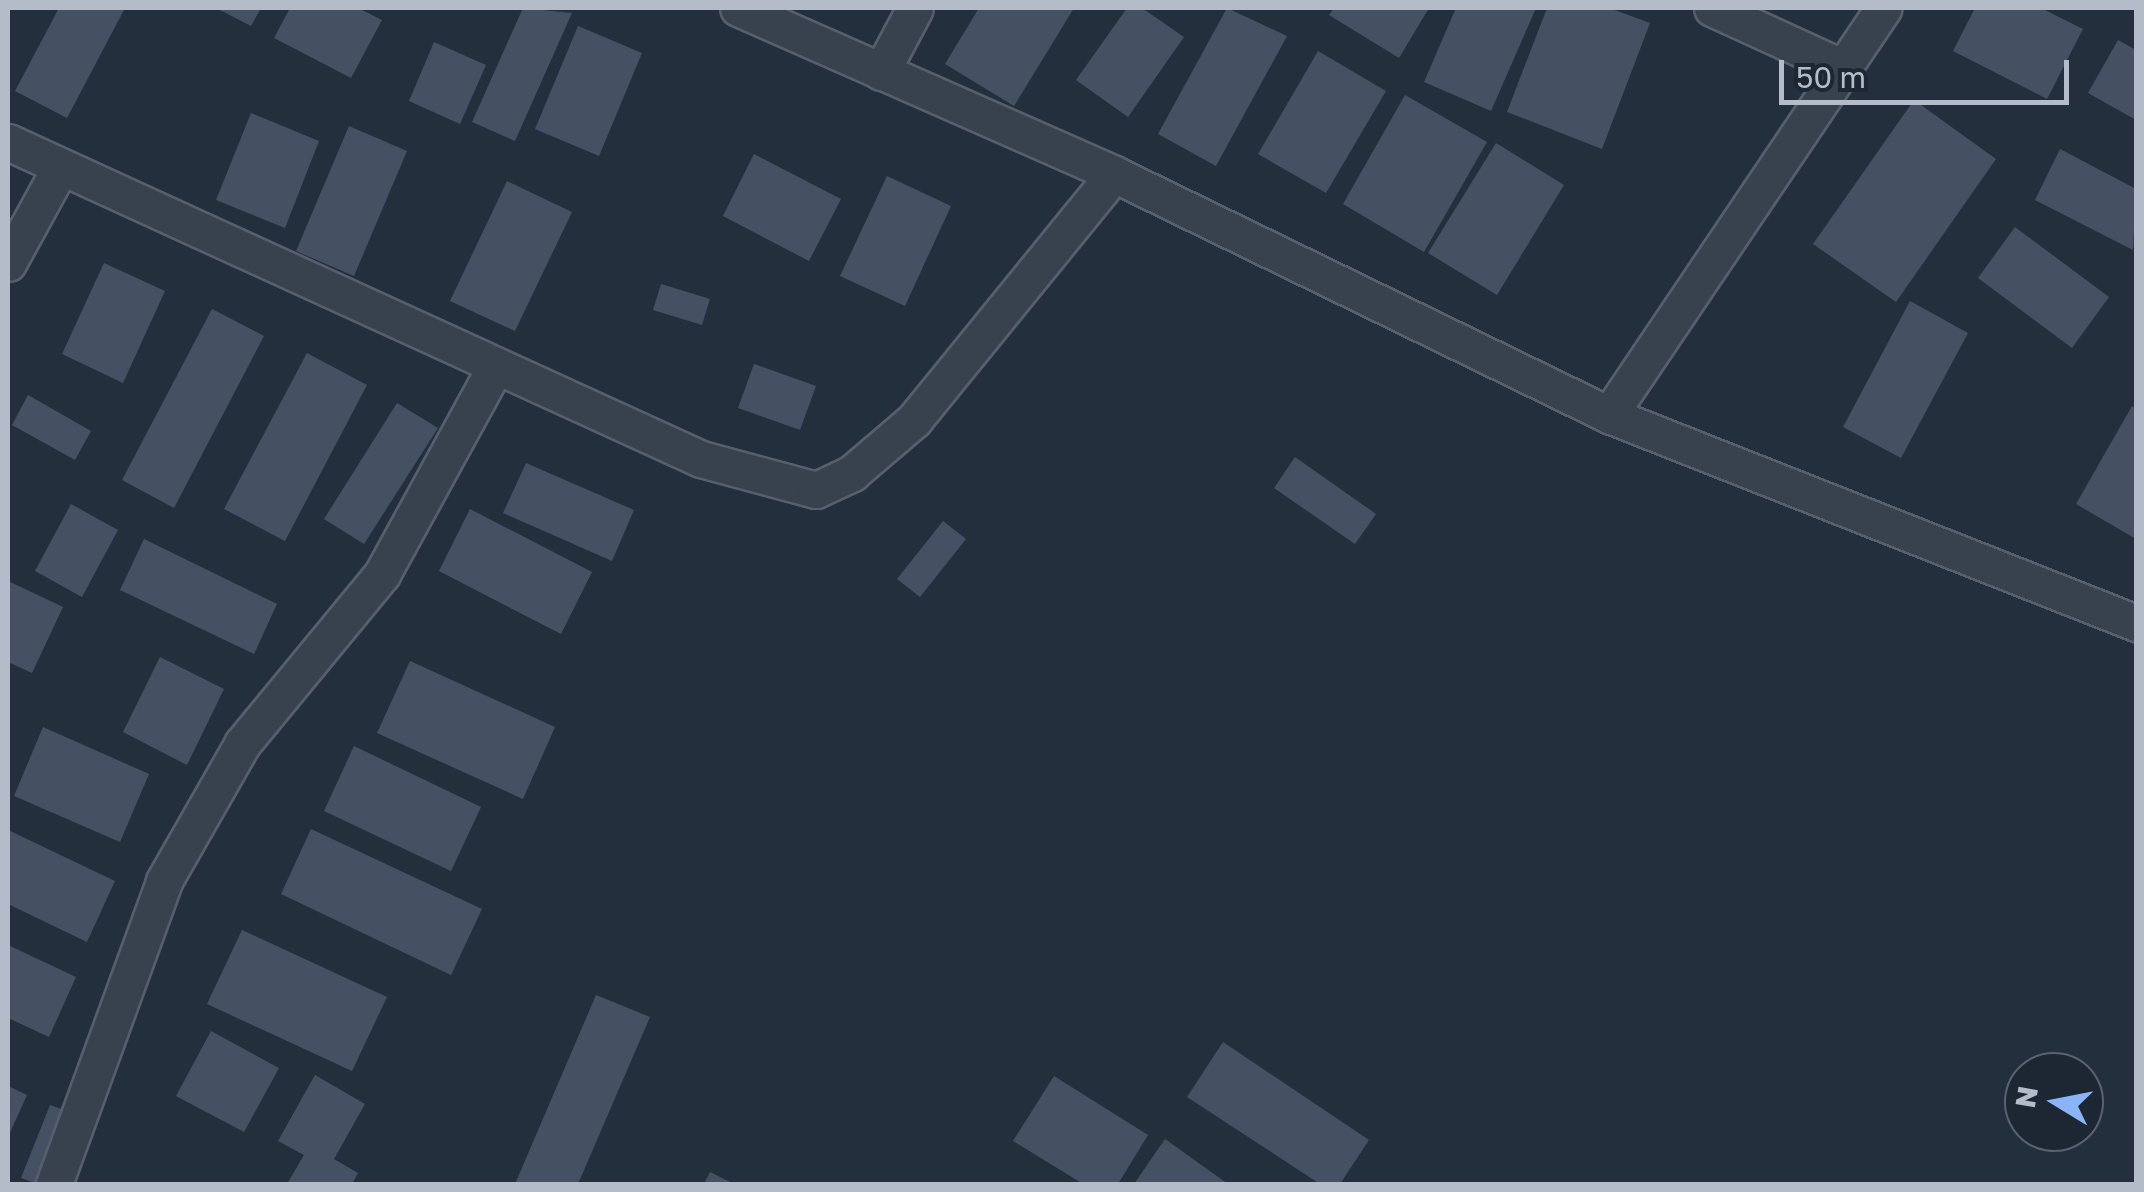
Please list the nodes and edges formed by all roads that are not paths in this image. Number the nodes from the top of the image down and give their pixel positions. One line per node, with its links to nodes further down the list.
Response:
1 (738, 8): 6 (street)
2 (915, 8): 6 (street)
3 (1712, 8): 5 (street)
4 (1884, 8): 5 (street)
5 (1845, 69): 12 (street)
6 (882, 72): 9 (street)
7 (8, 142): 8 (street)
8 (60, 168): 10 (street); 11 (street)
9 (1114, 174): 11 (street); 12 (street)
10 (8, 263)
11 (496, 366): 14 (street)
12 (1609, 415): 13 (street)
13 (2136, 622)
14 (54, 1184)

